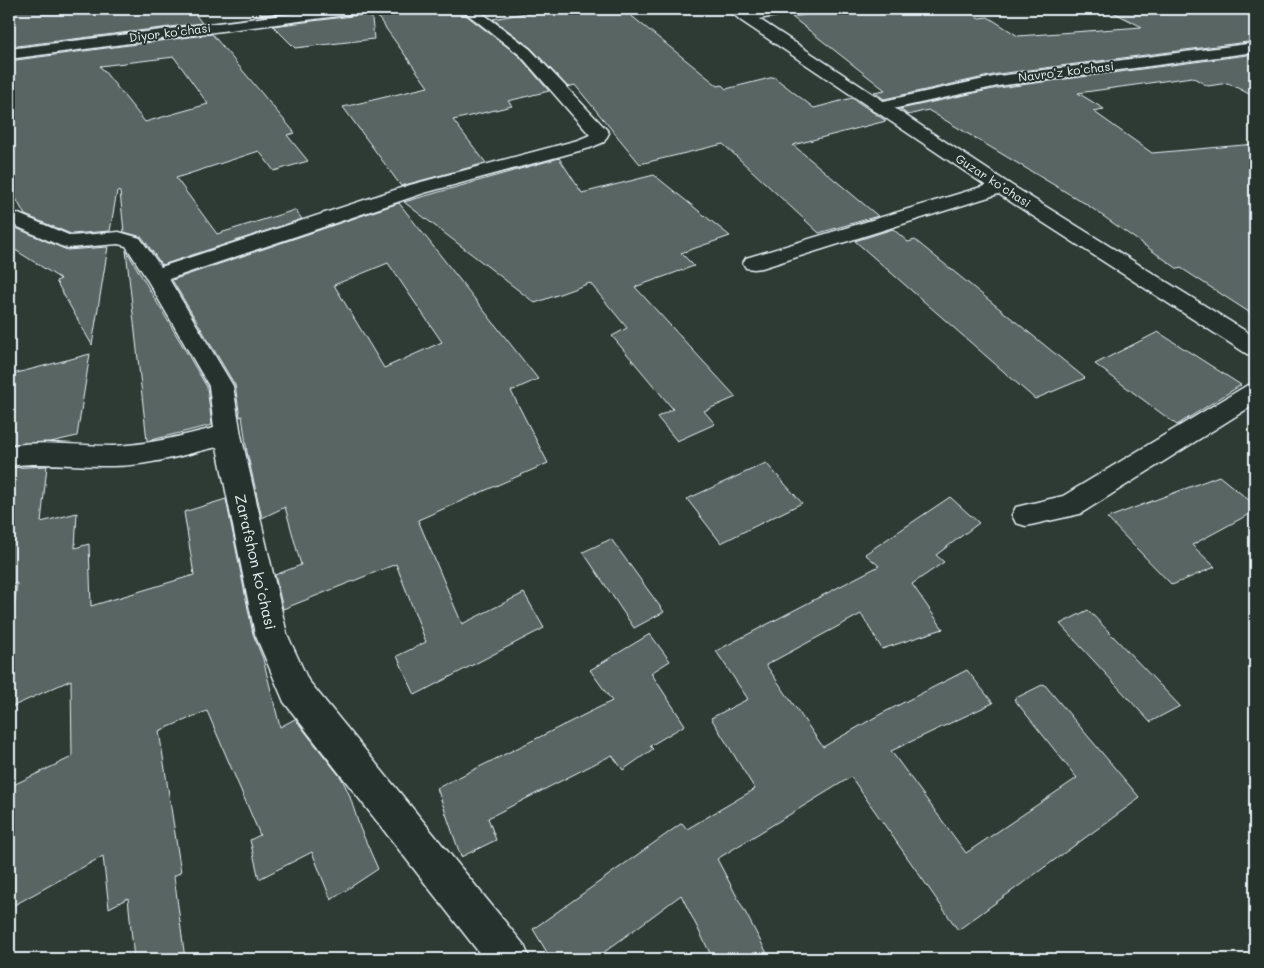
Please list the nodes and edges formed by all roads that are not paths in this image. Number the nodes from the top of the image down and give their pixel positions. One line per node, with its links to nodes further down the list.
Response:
1 (360, 9): 6 (street, Diyor koʻchasi)
2 (468, 9): 11 (street)
3 (792, 9): 4 (street)
4 (740, 13): 7 (street, Guzar koʻchasi)
5 (1255, 47): 7 (street, Navroʻz koʻchasi)
6 (9, 54)
7 (879, 107): 8 (street, Guzar koʻchasi)
8 (1001, 187): 10 (street); 12 (street, Guzar koʻchasi)
9 (9, 216): 11 (street, Zarafshon koʻchasi)
10 (754, 263)
11 (156, 276): 14 (street, Zarafshon koʻchasi)
12 (1255, 348)
13 (1255, 392): 16 (street)
14 (228, 435): 15 (street); 17 (street, Zarafshon koʻchasi)
15 (9, 456)
16 (1026, 515)
17 (510, 959)

